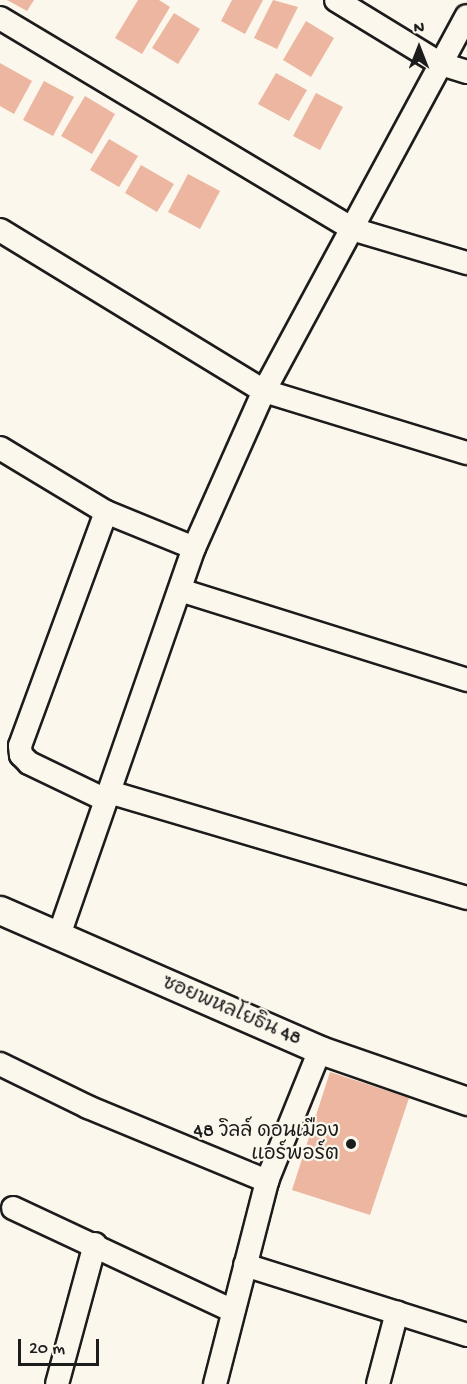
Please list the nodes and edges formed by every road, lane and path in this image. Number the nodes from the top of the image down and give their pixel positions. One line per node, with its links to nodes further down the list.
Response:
1 (336, 0): 4 (street)
2 (467, 15): 4 (street)
3 (0, 18): 6 (street)
4 (441, 64): 5 (street); 6 (street)
5 (467, 72)
6 (352, 229): 8 (street); 9 (street)
7 (0, 230): 9 (street)
8 (467, 263)
9 (264, 391): 11 (street); 13 (street)
10 (0, 448): 12 (street)
11 (467, 453)
12 (106, 512): 13 (street); 16 (street)
13 (194, 548): 14 (street)
14 (180, 590): 15 (street); 16 (street)
15 (467, 680)
16 (108, 796): 17 (street); 19 (street)
17 (467, 898)
18 (0, 910): 19 (street, ซอยพหลโยธิน 48)
19 (58, 938): 20 (street, ซอยพหลโยธิน 48)
20 (320, 1050): 22 (street, ซอยพหลโยธิน 48); 23 (street)
21 (0, 1064): 23 (street)
22 (467, 1101)
23 (267, 1181): 26 (street)
24 (13, 1208): 25 (street)
25 (95, 1244): 27 (street); 30 (street)
26 (245, 1265): 27 (street); 28 (street)
27 (233, 1311): 31 (street)
28 (397, 1312): 29 (street); 32 (street)
29 (467, 1335)
30 (57, 1384)
31 (214, 1384)
32 (378, 1384)

